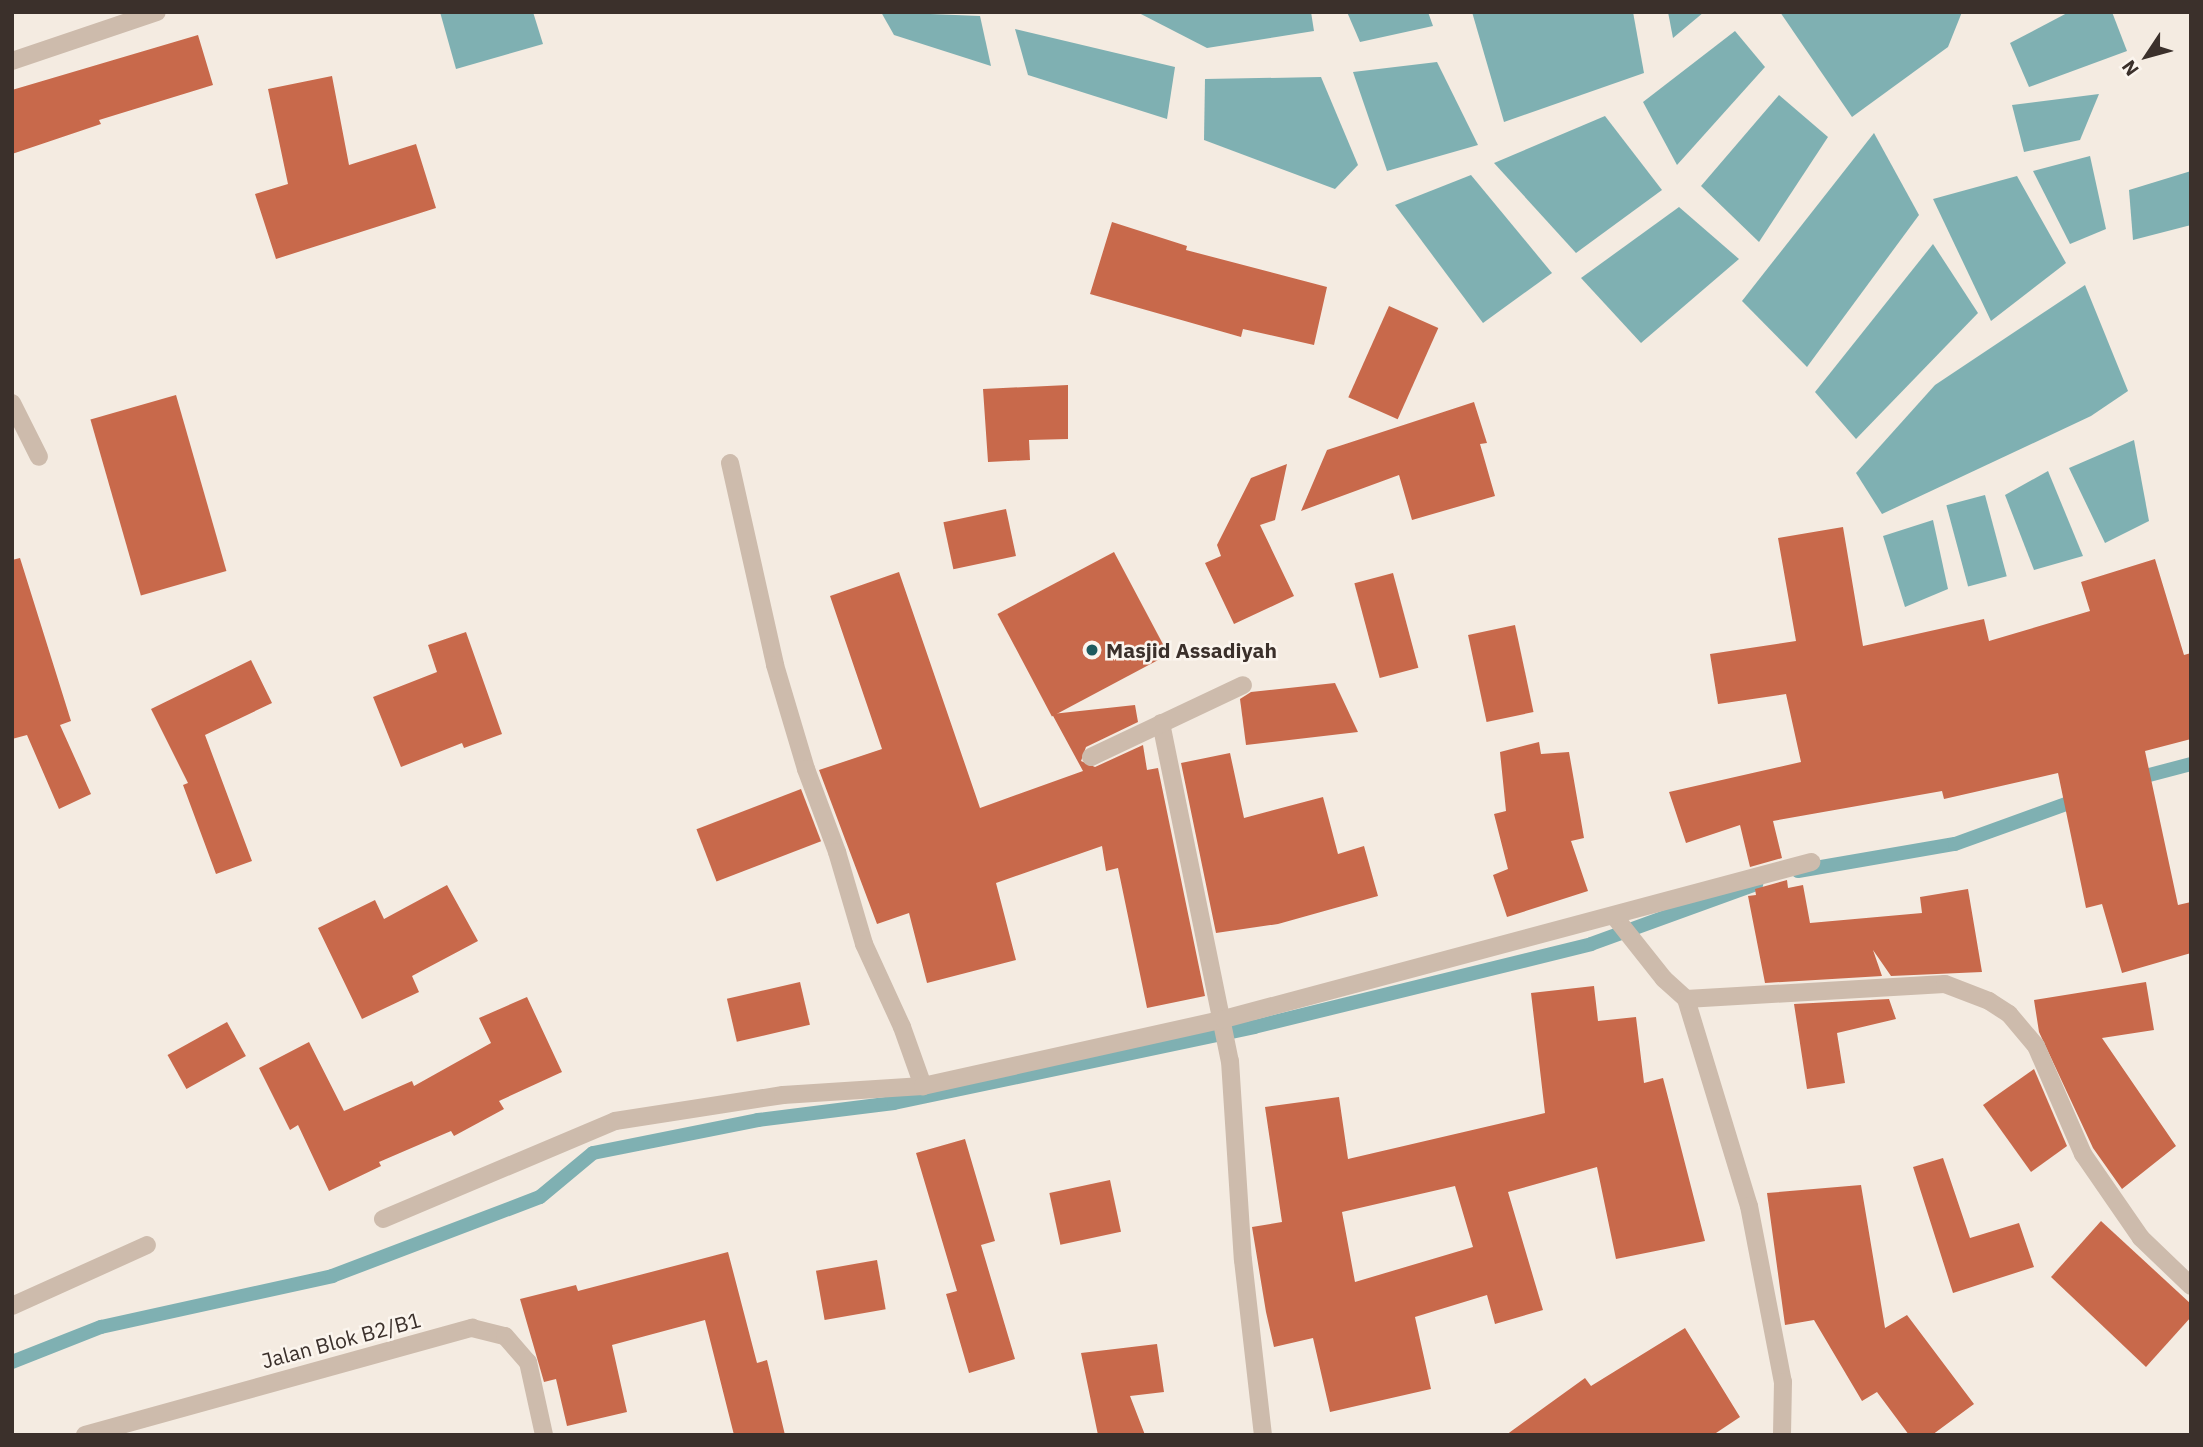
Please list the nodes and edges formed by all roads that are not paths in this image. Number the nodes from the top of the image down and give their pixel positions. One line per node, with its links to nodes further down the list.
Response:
1 (157, 12): 2 (street)
2 (12, 61)
3 (12, 403): 4 (street)
4 (39, 457)
5 (730, 463): 13 (street)
6 (1243, 685): 7 (street)
7 (1161, 723): 8 (street); 12 (street)
8 (1091, 757)
9 (1811, 862): 10 (street)
10 (1620, 920): 11 (street); 12 (street)
11 (1686, 999): 16 (street); 18 (street)
12 (1224, 1023): 13 (street); 21 (street)
13 (923, 1086): 14 (street)
14 (383, 1219)
15 (147, 1245): 17 (street)
16 (2191, 1286)
17 (12, 1306)
18 (1781, 1434)
19 (85, 1435): 20 (street, Jalan Blok B2/B1)
20 (544, 1435)
21 (1264, 1435)

